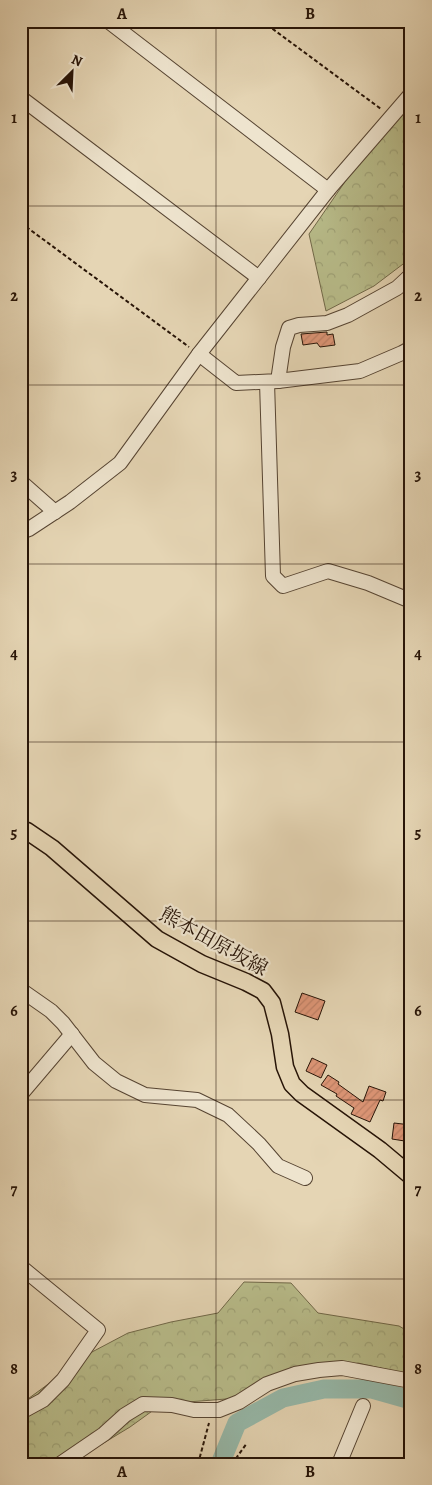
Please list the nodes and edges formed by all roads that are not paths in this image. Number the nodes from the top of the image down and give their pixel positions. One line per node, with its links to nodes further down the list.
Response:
1 (108, 21): 4 (street)
2 (411, 94): 4 (street)
3 (21, 98): 6 (street)
4 (328, 190): 6 (street)
5 (411, 275): 9 (street)
6 (259, 278): 8 (street)
7 (411, 348): 9 (street)
8 (200, 354): 9 (street); 11 (street)
9 (273, 381): 13 (street)
10 (21, 482): 11 (street)
11 (55, 512): 12 (street)
12 (21, 532)
13 (411, 601)
14 (21, 829): 18 (main road, 熊本田原坂線)
15 (21, 990): 16 (street)
16 (72, 1034): 17 (street); 19 (street)
17 (21, 1094)
18 (411, 1176)
19 (305, 1178)
20 (21, 1267): 23 (street)
21 (411, 1381): 24 (street)
22 (362, 1406): 25 (street)
23 (21, 1412)
24 (60, 1464)
25 (339, 1464)

